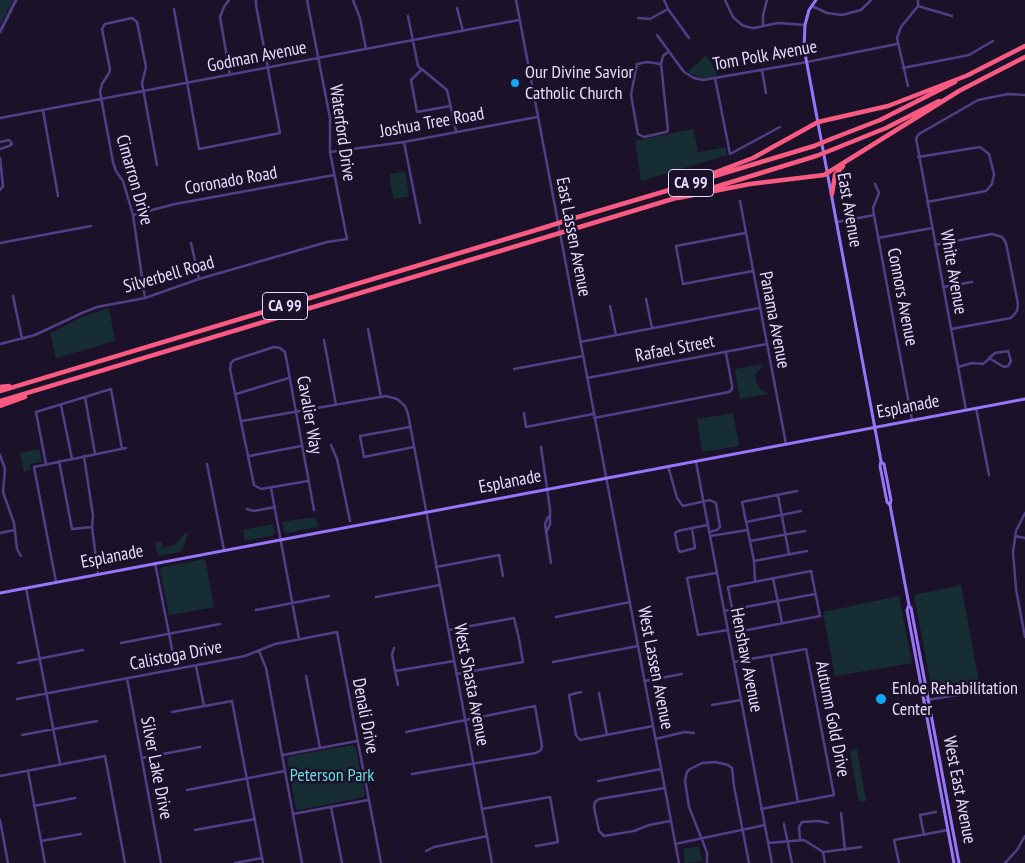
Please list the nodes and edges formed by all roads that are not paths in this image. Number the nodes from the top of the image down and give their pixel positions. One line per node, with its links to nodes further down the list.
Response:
1 (16, 0): 24 (street)
2 (229, 0): 43 (street)
3 (256, 0): 38 (street)
4 (307, 0): 35 (street, Waterford Drive)
5 (353, 0): 32 (street)
6 (516, 0): 21 (street, East Lassen Avenue)
7 (664, 0): 17 (street)
8 (724, 0): 23 (street)
9 (767, 0): 23 (street)
10 (816, 0): 13 (main road, East Avenue)
11 (872, 0): 13 (street)
12 (918, 0): 14 (street)
13 (812, 6): 22 (main road, East Avenue)
14 (918, 6): 19 (street); 30 (street)
15 (458, 8): 25 (street)
16 (174, 9): 45 (street)
17 (668, 9): 20 (street); 27 (street)
18 (408, 16): 28 (street)
19 (952, 16)
20 (638, 18)
21 (519, 20): 25 (street, Godman Avenue); 54 (street, East Lassen Avenue)
22 (805, 25): 23 (street); 36 (main road, East Avenue)
23 (763, 26)
24 (0, 32)
25 (463, 32): 28 (street, Godman Avenue)
26 (658, 35): 33 (street, Tom Polk Avenue)
27 (689, 38)
28 (412, 40): 32 (street, Godman Avenue); 40 (street)
29 (993, 41): 39 (street)
30 (897, 44): 36 (street, Tom Polk Avenue); 39 (street)
31 (1025, 46): 42 (highway, CA 99)
32 (366, 49): 35 (street, Godman Avenue)
33 (669, 51): 37 (street); 44 (street, Tom Polk Avenue)
34 (1025, 57): 48 (highway, CA 99)
35 (318, 59): 38 (street, Godman Avenue); 63 (street, Waterford Drive)
36 (807, 62): 41 (street, Tom Polk Avenue); 56 (main road, East Avenue)
37 (661, 64): 37 (street)
38 (268, 68): 43 (street, Godman Avenue); 45 (street)
39 (903, 68): 46 (street)
40 (421, 70): 52 (street); 52 (street)
41 (762, 70): 44 (street, Tom Polk Avenue); 49 (street)
42 (971, 74): 56 (highway); 69 (highway, CA 99, bridge)
43 (230, 75): 45 (street, Godman Avenue)
44 (716, 78): 57 (street)
45 (187, 84): 47 (street, Godman Avenue)
46 (908, 86)
47 (144, 91): 51 (street, Godman Avenue); 51 (street); 66 (street)
48 (959, 91): 62 (highway); 74 (highway, CA 99, bridge)
49 (766, 93)
50 (1025, 95): 64 (street, White Avenue)
51 (101, 99): 53 (street, Godman Avenue); 77 (street, Cimarron Drive)
52 (451, 106): 58 (street)
53 (43, 110): 55 (street, Godman Avenue); 73 (street)
54 (538, 117): 58 (street, Joshua Tree Road); 104 (street, East Lassen Avenue)
55 (0, 118)
56 (818, 122): 67 (main road, East Avenue); 69 (highway)
57 (780, 127)
58 (456, 131): 60 (street, Joshua Tree Road)
59 (0, 142): 61 (street)
60 (404, 142): 63 (street, Joshua Tree Road); 79 (street)
61 (0, 149)
62 (868, 149): 67 (highway); 72 (highway)
63 (330, 152): 68 (street, Waterford Drive)
64 (918, 157): 76 (street, White Avenue); 76 (street)
65 (0, 158): 71 (street)
66 (157, 165)
67 (828, 173): 72 (main road, East Avenue); 74 (highway)
68 (334, 175): 77 (street, Coronado Road); 85 (street, Waterford Drive)
69 (692, 183): 114 (highway, CA 99, bridge)
70 (875, 184): 78 (street)
71 (0, 190)
72 (832, 194): 80 (main road, East Avenue)
73 (58, 196)
74 (678, 198): 115 (highway, CA 99, bridge)
75 (740, 201): 83 (street, Panama Avenue)
76 (927, 202): 82 (street, White Avenue)
77 (132, 215): 94 (street, Cimarron Drive)
78 (874, 215): 80 (street); 84 (street, Connors Avenue)
79 (420, 222)
80 (837, 222): 132 (main road, East Avenue)
81 (91, 226): 86 (street)
82 (932, 228): 84 (street); 88 (street, White Avenue)
83 (745, 233): 89 (street, Panama Avenue); 89 (street)
84 (878, 238): 129 (street, Connors Avenue)
85 (347, 239): 90 (street, Silverbell Road)
86 (0, 243)
87 (191, 243): 90 (street)
88 (935, 245): 92 (street, White Avenue); 100 (street)
89 (752, 271): 97 (street, Panama Avenue)
90 (199, 279): 94 (street, Silverbell Road)
91 (972, 282): 92 (street)
92 (943, 287): 100 (street, White Avenue)
93 (13, 296): 102 (street)
94 (145, 298): 102 (street, Silverbell Road)
95 (646, 299): 98 (street)
96 (610, 306): 101 (street)
97 (760, 308): 98 (street); 106 (street, Panama Avenue)
98 (652, 328): 101 (street)
99 (368, 329): 118 (street)
100 (951, 329): 110 (street, White Avenue)
101 (616, 335): 104 (street)
102 (22, 339): 105 (street, Silverbell Road)
103 (324, 340): 122 (street)
104 (580, 342): 108 (street, East Lassen Avenue)
105 (0, 344)
106 (767, 344): 107 (street, Rafael Street); 134 (street, Panama Avenue)
107 (726, 352): 113 (street, Rafael Street); 128 (street)
108 (583, 356): 111 (street); 113 (street, East Lassen Avenue)
109 (989, 358): 109 (street); 110 (street)
110 (958, 367): 125 (street, White Avenue)
111 (514, 370)
112 (290, 378): 116 (street); 116 (street, Cavalier Way); 126 (street, Cavalier Way)
113 (587, 378): 128 (street, East Lassen Avenue)
114 (0, 389)
115 (34, 391): 120 (highway, CA 99); 123 (highway)
116 (236, 394): 130 (street)
117 (85, 397): 121 (street); 139 (street); 140 (street)
118 (381, 397): 122 (street); 131 (street, West Shasta Avenue)
119 (1025, 399): 124 (main road, Esplanade)
120 (0, 401)
121 (61, 404): 144 (street); 147 (street)
122 (336, 405): 126 (street)
123 (0, 406)
124 (976, 408): 125 (main road, Esplanade); 150 (street)
125 (966, 410): 129 (main road, Esplanade)
126 (295, 412): 130 (street); 135 (street, Cavalier Way)
127 (524, 413): 128 (street)
128 (594, 416): 151 (street, East Lassen Avenue)
129 (912, 420): 132 (main road, Esplanade)
130 (242, 421): 143 (street)
131 (410, 426): 136 (street, West Shasta Avenue); 136 (street)
132 (875, 427): 134 (main road, Esplanade); 247 (main road, West East Avenue)
133 (332, 444): 167 (street)
134 (786, 444): 146 (main road, Esplanade)
135 (301, 446): 143 (street); 152 (street, Cavalier Way)
136 (414, 447): 163 (street, West Shasta Avenue)
137 (540, 447): 154 (street)
138 (126, 448): 139 (street)
139 (122, 449): 140 (street)
140 (95, 454): 142 (street)
141 (0, 455): 156 (street)
142 (84, 456): 144 (street); 172 (street)
143 (248, 456): 153 (street)
144 (72, 459): 145 (street)
145 (59, 461): 147 (street); 172 (street)
146 (696, 461): 149 (main road, Esplanade); 158 (street, Henshaw Avenue)
147 (46, 464): 198 (street)
148 (208, 464): 186 (street)
149 (668, 466): 151 (main road, Esplanade); 158 (street)
150 (989, 475)
151 (605, 478): 154 (main road, Esplanade); 207 (street, West Lassen Avenue)
152 (308, 481): 153 (street); 161 (street, Cavalier Way)
153 (271, 488): 159 (street)
154 (546, 489): 163 (main road, Esplanade); 166 (street)
155 (797, 491): 157 (street)
156 (2, 492): 174 (street)
157 (778, 495): 165 (street); 168 (street)
158 (704, 501): 171 (street, Henshaw Avenue); 177 (street)
159 (275, 507): 160 (street); 184 (street)
160 (247, 509)
161 (314, 510)
162 (801, 511): 165 (street)
163 (426, 512): 184 (main road, Esplanade); 193 (street, West Shasta Avenue)
164 (1025, 513): 182 (street)
165 (781, 515): 168 (street); 180 (street)
166 (549, 516): 169 (street); 170 (street)
167 (350, 521)
168 (746, 522): 175 (street)
169 (545, 524): 170 (street); 179 (street)
170 (549, 525): 179 (street)
171 (708, 525): 173 (street); 177 (street, Henshaw Avenue)
172 (92, 527): 195 (street)
173 (692, 528): 173 (street)
174 (15, 530): 178 (street); 189 (street)
175 (748, 530): 181 (street); 185 (street)
176 (805, 531): 180 (street)
177 (709, 532): 181 (street, Henshaw Avenue)
178 (0, 533)
179 (546, 533): 192 (street)
180 (785, 534): 185 (street); 188 (street)
181 (710, 536): 194 (street, Henshaw Avenue)
182 (1015, 536): 183 (street); 219 (street)
183 (1025, 538)
184 (281, 539): 186 (main road, Esplanade); 208 (street)
185 (750, 541): 190 (street)
186 (224, 550): 191 (main road, Esplanade)
187 (807, 551): 188 (street)
188 (789, 554): 190 (street)
189 (21, 556)
190 (754, 561): 199 (street)
191 (155, 563): 195 (main road, Esplanade); 218 (street)
192 (551, 563)
193 (436, 567): 196 (street); 200 (street, West Shasta Avenue)
194 (717, 573): 211 (street, Henshaw Avenue); 216 (street)
195 (98, 574): 198 (main road, Esplanade)
196 (503, 576)
197 (773, 578): 199 (street); 203 (street); 206 (street)
198 (56, 582): 201 (main road, Esplanade)
199 (755, 582): 209 (street)
200 (440, 585): 205 (street); 215 (street, West Shasta Avenue)
201 (26, 588): 202 (main road, Esplanade); 227 (street)
202 (0, 593)
203 (816, 594): 206 (street); 213 (street)
204 (329, 596): 208 (street)
205 (376, 597)
206 (778, 601): 209 (street); 213 (street)
207 (630, 602): 212 (street); 222 (street, West Lassen Avenue)
208 (292, 603): 210 (street); 220 (street)
209 (732, 609): 211 (street); 213 (street)
210 (256, 610)
211 (724, 611): 216 (street, Henshaw Avenue)
212 (556, 617)
213 (782, 623)
214 (220, 624): 218 (street)
215 (448, 630): 228 (street, West Shasta Avenue); 235 (street)
216 (728, 630): 230 (street, Henshaw Avenue)
217 (337, 632): 220 (street, Calistoga Drive); 260 (street, Denali Drive)
218 (169, 634): 221 (street); 233 (street)
219 (1025, 637)
220 (299, 639): 225 (street, Calistoga Drive)
221 (121, 643)
222 (638, 646): 229 (street); 239 (street, West Lassen Avenue)
223 (394, 648): 234 (street)
224 (83, 650): 227 (street)
225 (259, 651): 232 (street, Calistoga Drive); 265 (street)
226 (770, 655): 230 (street, Autumn Gold Drive); 280 (street); 280 (street, Autumn Gold Drive)
227 (40, 658): 231 (street); 244 (street)
228 (454, 660): 234 (street); 235 (street, West Shasta Avenue)
229 (553, 662)
230 (734, 662): 246 (street, Henshaw Avenue)
231 (18, 663)
232 (196, 665): 233 (street, Calistoga Drive); 249 (street)
233 (176, 669): 238 (street, Calistoga Drive)
234 (395, 671): 240 (street)
235 (456, 674): 252 (street, West Shasta Avenue)
236 (682, 674): 239 (street)
237 (306, 676): 262 (street)
238 (126, 678): 244 (street, Calistoga Drive); 266 (street, Silver Lake Drive)
239 (644, 681): 253 (street, West Lassen Avenue)
240 (398, 685)
241 (970, 690): 247 (street)
242 (581, 692): 258 (street)
243 (599, 693): 258 (street)
244 (46, 694): 245 (street, Calistoga Drive); 254 (street)
245 (17, 699)
246 (741, 700): 248 (street); 283 (street, Henshaw Avenue)
247 (926, 700): 296 (main road, West East Avenue); 332 (main road, West East Avenue)
248 (712, 705)
249 (204, 706): 250 (street); 274 (street)
250 (172, 712)
251 (97, 721): 254 (street)
252 (465, 721): 255 (street); 263 (street); 267 (street, West Shasta Avenue)
253 (653, 726): 258 (street); 259 (street, West Lassen Avenue)
254 (53, 729): 257 (street); 268 (street)
255 (406, 732)
256 (694, 733): 259 (street)
257 (22, 735)
258 (607, 735)
259 (655, 739): 269 (street, West Lassen Avenue)
260 (358, 741): 262 (street); 279 (street, Denali Drive)
261 (200, 747): 266 (street)
262 (320, 748): 265 (street)
263 (541, 749): 264 (street); 267 (street)
264 (546, 751)
265 (282, 755): 271 (street)
266 (142, 758): 317 (street, Silver Lake Drive)
267 (473, 763): 272 (street); 284 (street, West Shasta Avenue)
268 (60, 764): 270 (street); 316 (street)
269 (661, 769): 275 (street); 276 (street, West Lassen Avenue)
270 (28, 770): 273 (street); 281 (street)
271 (285, 771): 274 (street); 287 (street)
272 (412, 774)
273 (0, 776)
274 (247, 778): 277 (street); 288 (street)
275 (598, 781)
276 (664, 788): 290 (street, West Lassen Avenue); 290 (street)
277 (187, 790)
278 (74, 798): 281 (street)
279 (368, 800): 282 (street); 322 (street, Denali Drive)
280 (798, 802): 283 (street, Autumn Gold Drive)
281 (34, 806): 303 (street)
282 (331, 806): 287 (street); 321 (street)
283 (761, 809): 293 (street, Henshaw Avenue)
284 (482, 810): 299 (street, West Shasta Avenue); 307 (street)
285 (841, 812): 309 (street)
286 (936, 812): 298 (street)
287 (293, 814): 320 (street)
288 (255, 819): 295 (street); 312 (street)
289 (0, 820): 313 (street)
290 (670, 821): 306 (street, West Lassen Avenue)
291 (828, 823): 302 (street)
292 (784, 824): 304 (street)
293 (764, 825): 294 (street); 305 (street, Henshaw Avenue)
294 (742, 828): 301 (street); 301 (street); 326 (street)
295 (195, 830)
296 (948, 830): 298 (street); 331 (main road, West East Avenue)
297 (81, 834): 303 (street)
298 (924, 835): 330 (street)
299 (487, 836): 310 (street); 323 (street, West Shasta Avenue)
300 (1025, 836): 333 (street)
301 (702, 838): 306 (street); 325 (street)
302 (800, 839): 304 (street); 311 (street)
303 (41, 841): 314 (street)
304 (788, 841): 305 (street); 328 (street)
305 (768, 843): 327 (street, Henshaw Avenue)
306 (675, 844): 324 (street, West Lassen Avenue)
307 (536, 846)
308 (861, 848): 309 (street)
309 (844, 850): 311 (street)
310 (426, 851)
311 (823, 852): 329 (street)
312 (262, 858): 318 (street); 319 (street)
313 (8, 863)
314 (45, 863)
315 (120, 863): 316 (street)
316 (125, 863)
317 (162, 863)
318 (235, 863)
319 (263, 863)
320 (302, 863)
321 (342, 863)
322 (381, 863)
323 (492, 863)
324 (678, 863)
325 (707, 863)
326 (749, 863)
327 (772, 863)
328 (792, 863)
329 (825, 863)
330 (899, 863)
331 (954, 863)
332 (959, 863)
333 (1005, 863)

